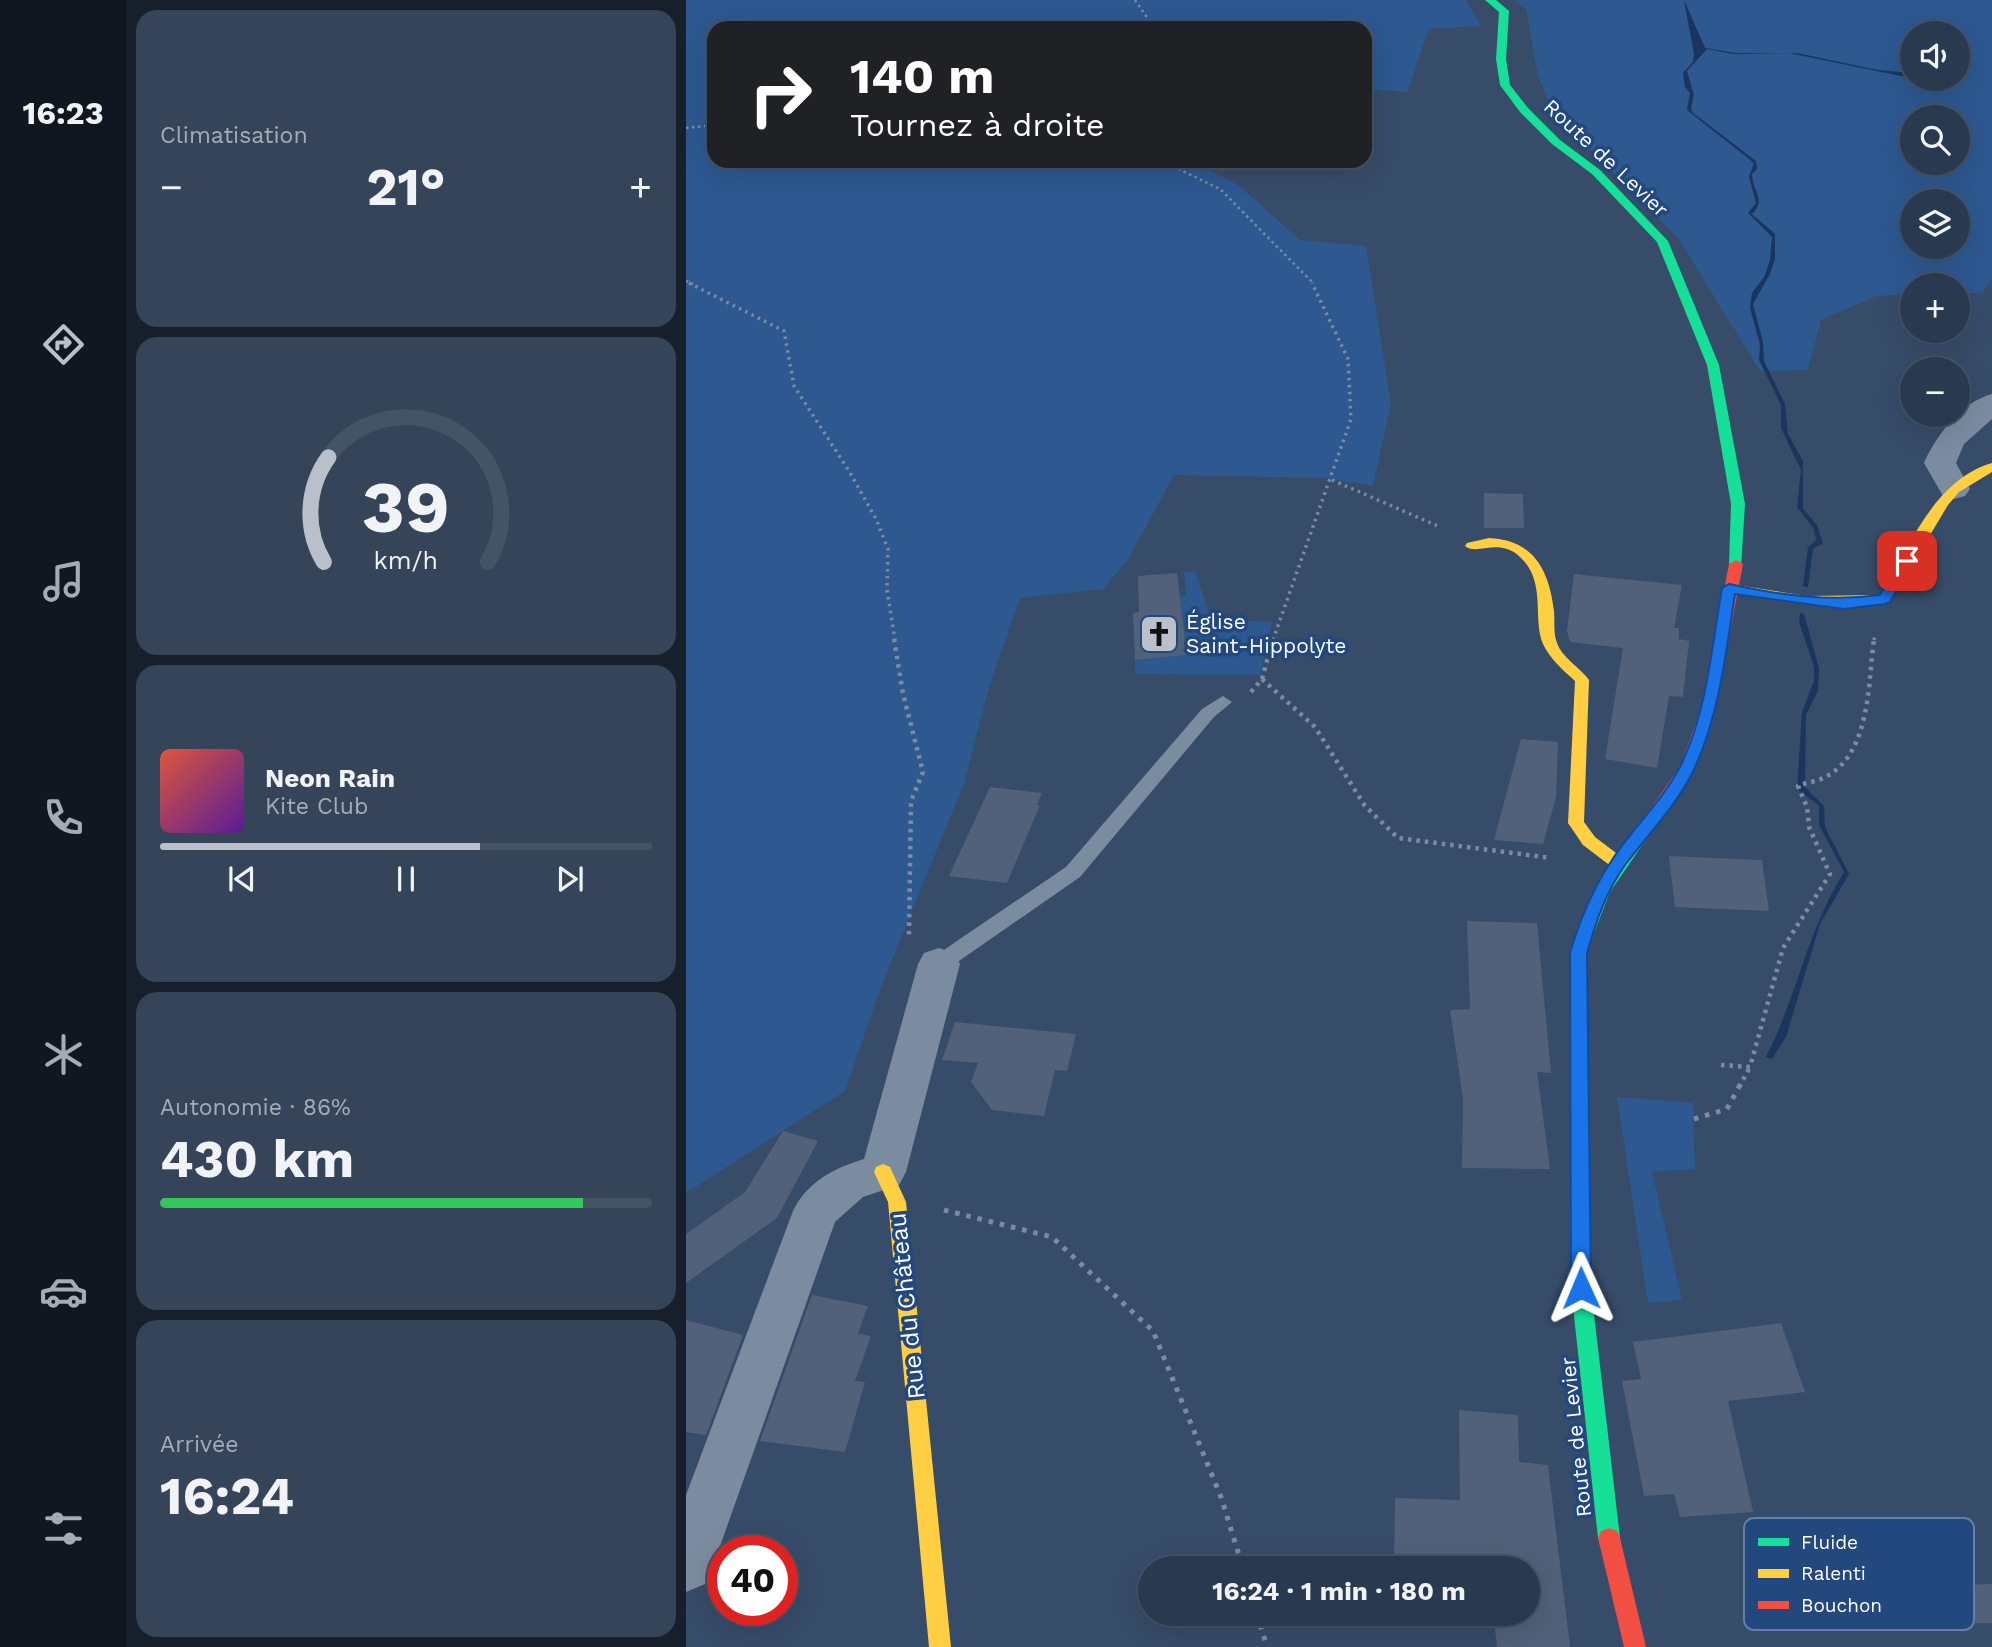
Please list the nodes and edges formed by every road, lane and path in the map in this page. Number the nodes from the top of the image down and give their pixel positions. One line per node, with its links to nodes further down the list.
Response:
1 (1135, 0): 3 (path)
2 (1490, 0): 13 (street, Route de Levier)
3 (1148, 21)
4 (707, 126): 5 (path)
5 (686, 128)
6 (1176, 168): 10 (path)
7 (686, 281): 17 (path)
8 (1992, 403): 11 (street)
9 (1992, 467): 11 (street)
10 (1332, 480): 12 (path); 16 (path)
11 (1954, 489): 14 (street)
12 (1472, 546): 16 (street)
13 (1729, 588): 14 (street); 16 (street, Route de Levier)
14 (1885, 599): 19 (path)
15 (1223, 702): 17 (lane)
16 (1618, 863): 27 (street, Route de Levier)
17 (939, 964): 21 (street)
18 (1721, 1065): 19 (path)
19 (1750, 1067): 20 (path)
20 (1694, 1119)
21 (883, 1172): 22 (path); 23 (street); 25 (street, Rue du Château)
22 (1239, 1556)
23 (686, 1566)
24 (1261, 1626): 26 (path)
25 (940, 1647)
26 (1267, 1647)
27 (1635, 1647)

